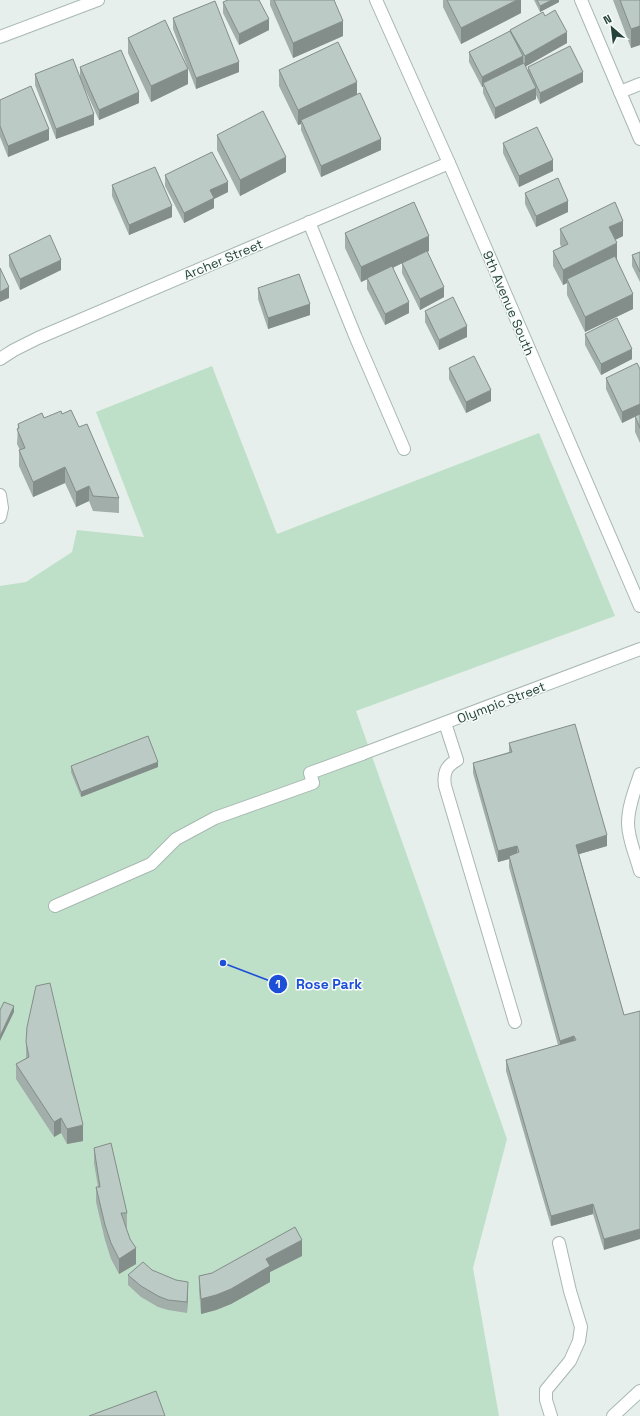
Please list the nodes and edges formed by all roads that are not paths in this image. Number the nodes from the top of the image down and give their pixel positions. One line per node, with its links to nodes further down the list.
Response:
1 (98, 0): 4 (street)
2 (376, 0): 8 (street, 9th Avenue South)
3 (581, 0): 6 (street)
4 (0, 38)
5 (640, 84): 6 (street)
6 (620, 92): 7 (street)
7 (640, 139)
8 (449, 163): 9 (street, Archer Street); 14 (street, 9th Avenue South)
9 (309, 222): 10 (street, Archer Street); 11 (street)
10 (0, 360)
11 (404, 449)
12 (0, 495): 13 (street)
13 (0, 517)
14 (640, 606)
15 (640, 649): 16 (street, Olympic Street)
16 (445, 723): 19 (street, Olympic Street); 20 (street)
17 (640, 774): 18 (street)
18 (640, 871)
19 (55, 906)
20 (515, 1022)
21 (559, 1243): 23 (street)
22 (640, 1391): 24 (street)
23 (551, 1416)
24 (613, 1416)

